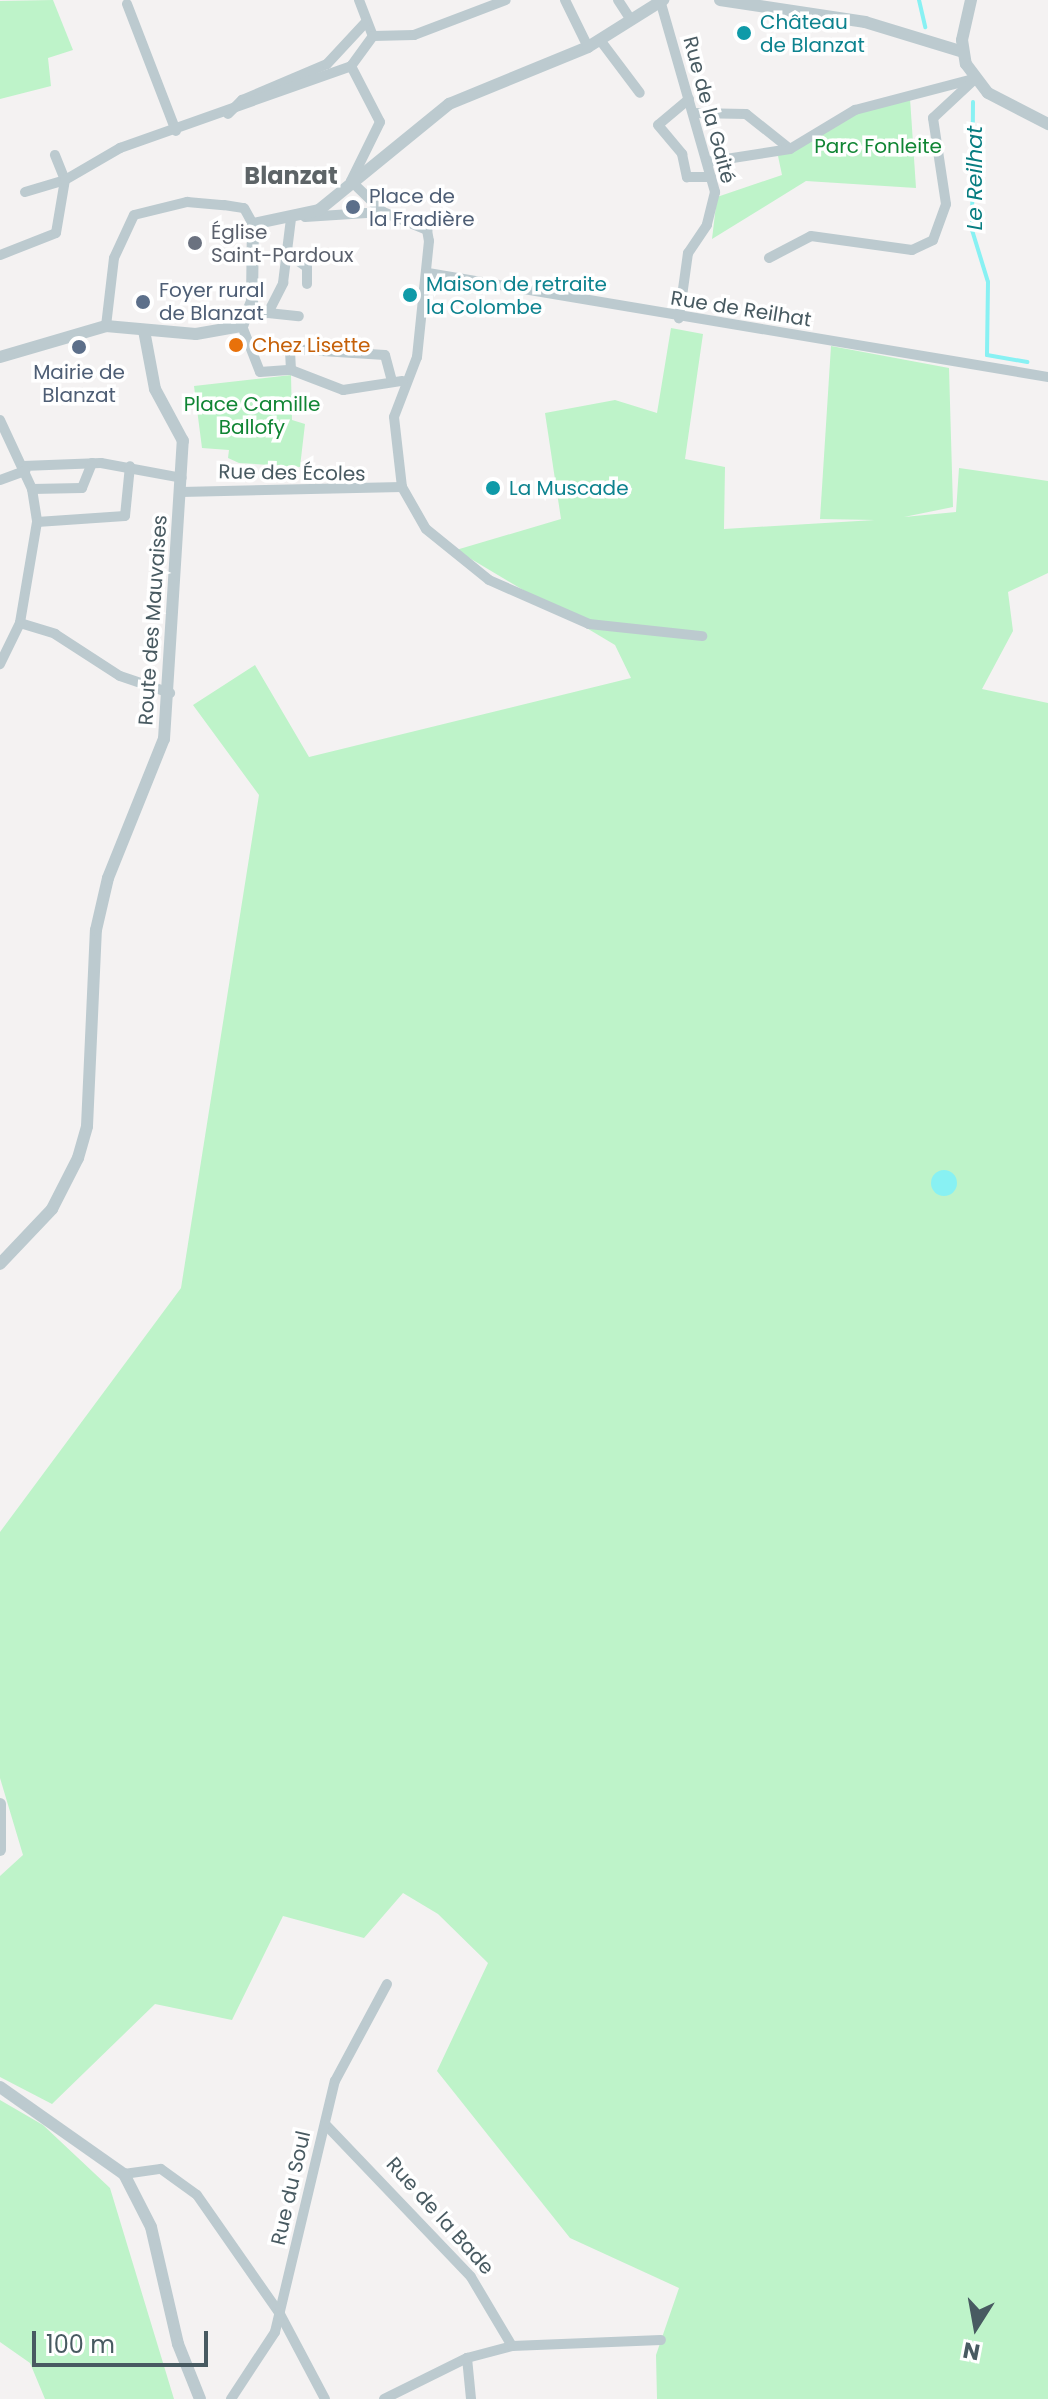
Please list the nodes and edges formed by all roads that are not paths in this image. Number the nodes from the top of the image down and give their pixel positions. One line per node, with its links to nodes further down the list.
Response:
1 (359, 0): 11 (street)
2 (506, 0): 12 (street)
3 (565, 0): 13 (street)
4 (618, 0): 10 (street)
5 (661, 0): 10 (street); 18 (street, Rue de la Gaité)
6 (720, 0): 14 (street)
7 (958, 0): 9 (street)
8 (128, 1): 22 (street)
9 (970, 4): 14 (street)
10 (629, 17): 13 (street)
11 (366, 22): 12 (street); 20 (street)
12 (373, 36): 15 (street)
13 (594, 43): 17 (street); 30 (street)
14 (963, 52): 16 (street)
15 (351, 66): 20 (street); 30 (street)
16 (975, 79): 21 (street); 24 (street); 38 (street)
17 (640, 93)
18 (689, 99): 19 (street, Rue de la Gaité); 25 (street)
19 (693, 113): 23 (street, Rue de la Gaité); 24 (street)
20 (228, 114): 22 (street)
21 (1048, 124)
22 (176, 131): 29 (street)
23 (704, 149): 25 (street); 27 (street, Rue de la Gaité)
24 (790, 149): 27 (street)
25 (682, 154): 28 (street)
26 (55, 155): 29 (street)
27 (707, 162): 28 (street, Rue de la Gaité)
28 (711, 177): 43 (street, Rue de la Gaité)
29 (65, 180): 31 (street); 36 (street)
30 (351, 181): 32 (street); 33 (street)
31 (25, 192)
32 (383, 212): 33 (street); 39 (street)
33 (305, 217): 34 (street)
34 (291, 219): 35 (street); 37 (street)
35 (253, 224): 44 (street); 45 (street)
36 (0, 255)
37 (291, 256): 40 (street); 41 (street)
38 (769, 258)
39 (428, 273): 43 (street, Rue de Reilhat); 50 (street)
40 (307, 284)
41 (268, 313): 42 (street); 44 (street)
42 (299, 316)
43 (679, 318): 49 (street, Rue de Reilhat)
44 (245, 320): 46 (street); 48 (street)
45 (106, 326): 46 (street); 47 (street)
46 (144, 330): 55 (street, Route des Mauvaises)
47 (0, 357)
48 (291, 370): 50 (street); 50 (street)
49 (1048, 377)
50 (397, 379): 57 (street)
51 (0, 420): 54 (street)
52 (92, 463): 53 (street); 54 (street); 58 (street)
53 (130, 466): 55 (street); 60 (street)
54 (24, 468): 56 (street); 58 (street)
55 (182, 478): 59 (street, Route des Mauvaises)
56 (0, 480)
57 (402, 487): 59 (street, Rue des Écoles); 62 (street)
58 (32, 489): 60 (street)
59 (181, 492): 64 (street, Route des Mauvaises)
60 (37, 522): 61 (street)
61 (20, 623): 63 (street); 64 (street)
62 (702, 636)
63 (0, 664)
64 (170, 693): 65 (street, Route des Mauvaises)
65 (0, 1264)
66 (0, 1804): 67 (street)
67 (0, 1850)
68 (387, 1984): 70 (street, Rue du Soul)
69 (0, 2087): 71 (street)
70 (325, 2124): 72 (street, Rue du Soul); 74 (street, Rue de la Bade)
71 (124, 2174): 72 (street); 76 (street)
72 (280, 2314): 77 (street, Rue du Soul); 78 (street)
73 (661, 2340): 74 (street)
74 (512, 2346): 75 (street)
75 (467, 2358): 79 (street); 80 (street)
76 (200, 2399)
77 (231, 2399)
78 (325, 2399)
79 (384, 2399)
80 (471, 2399)

